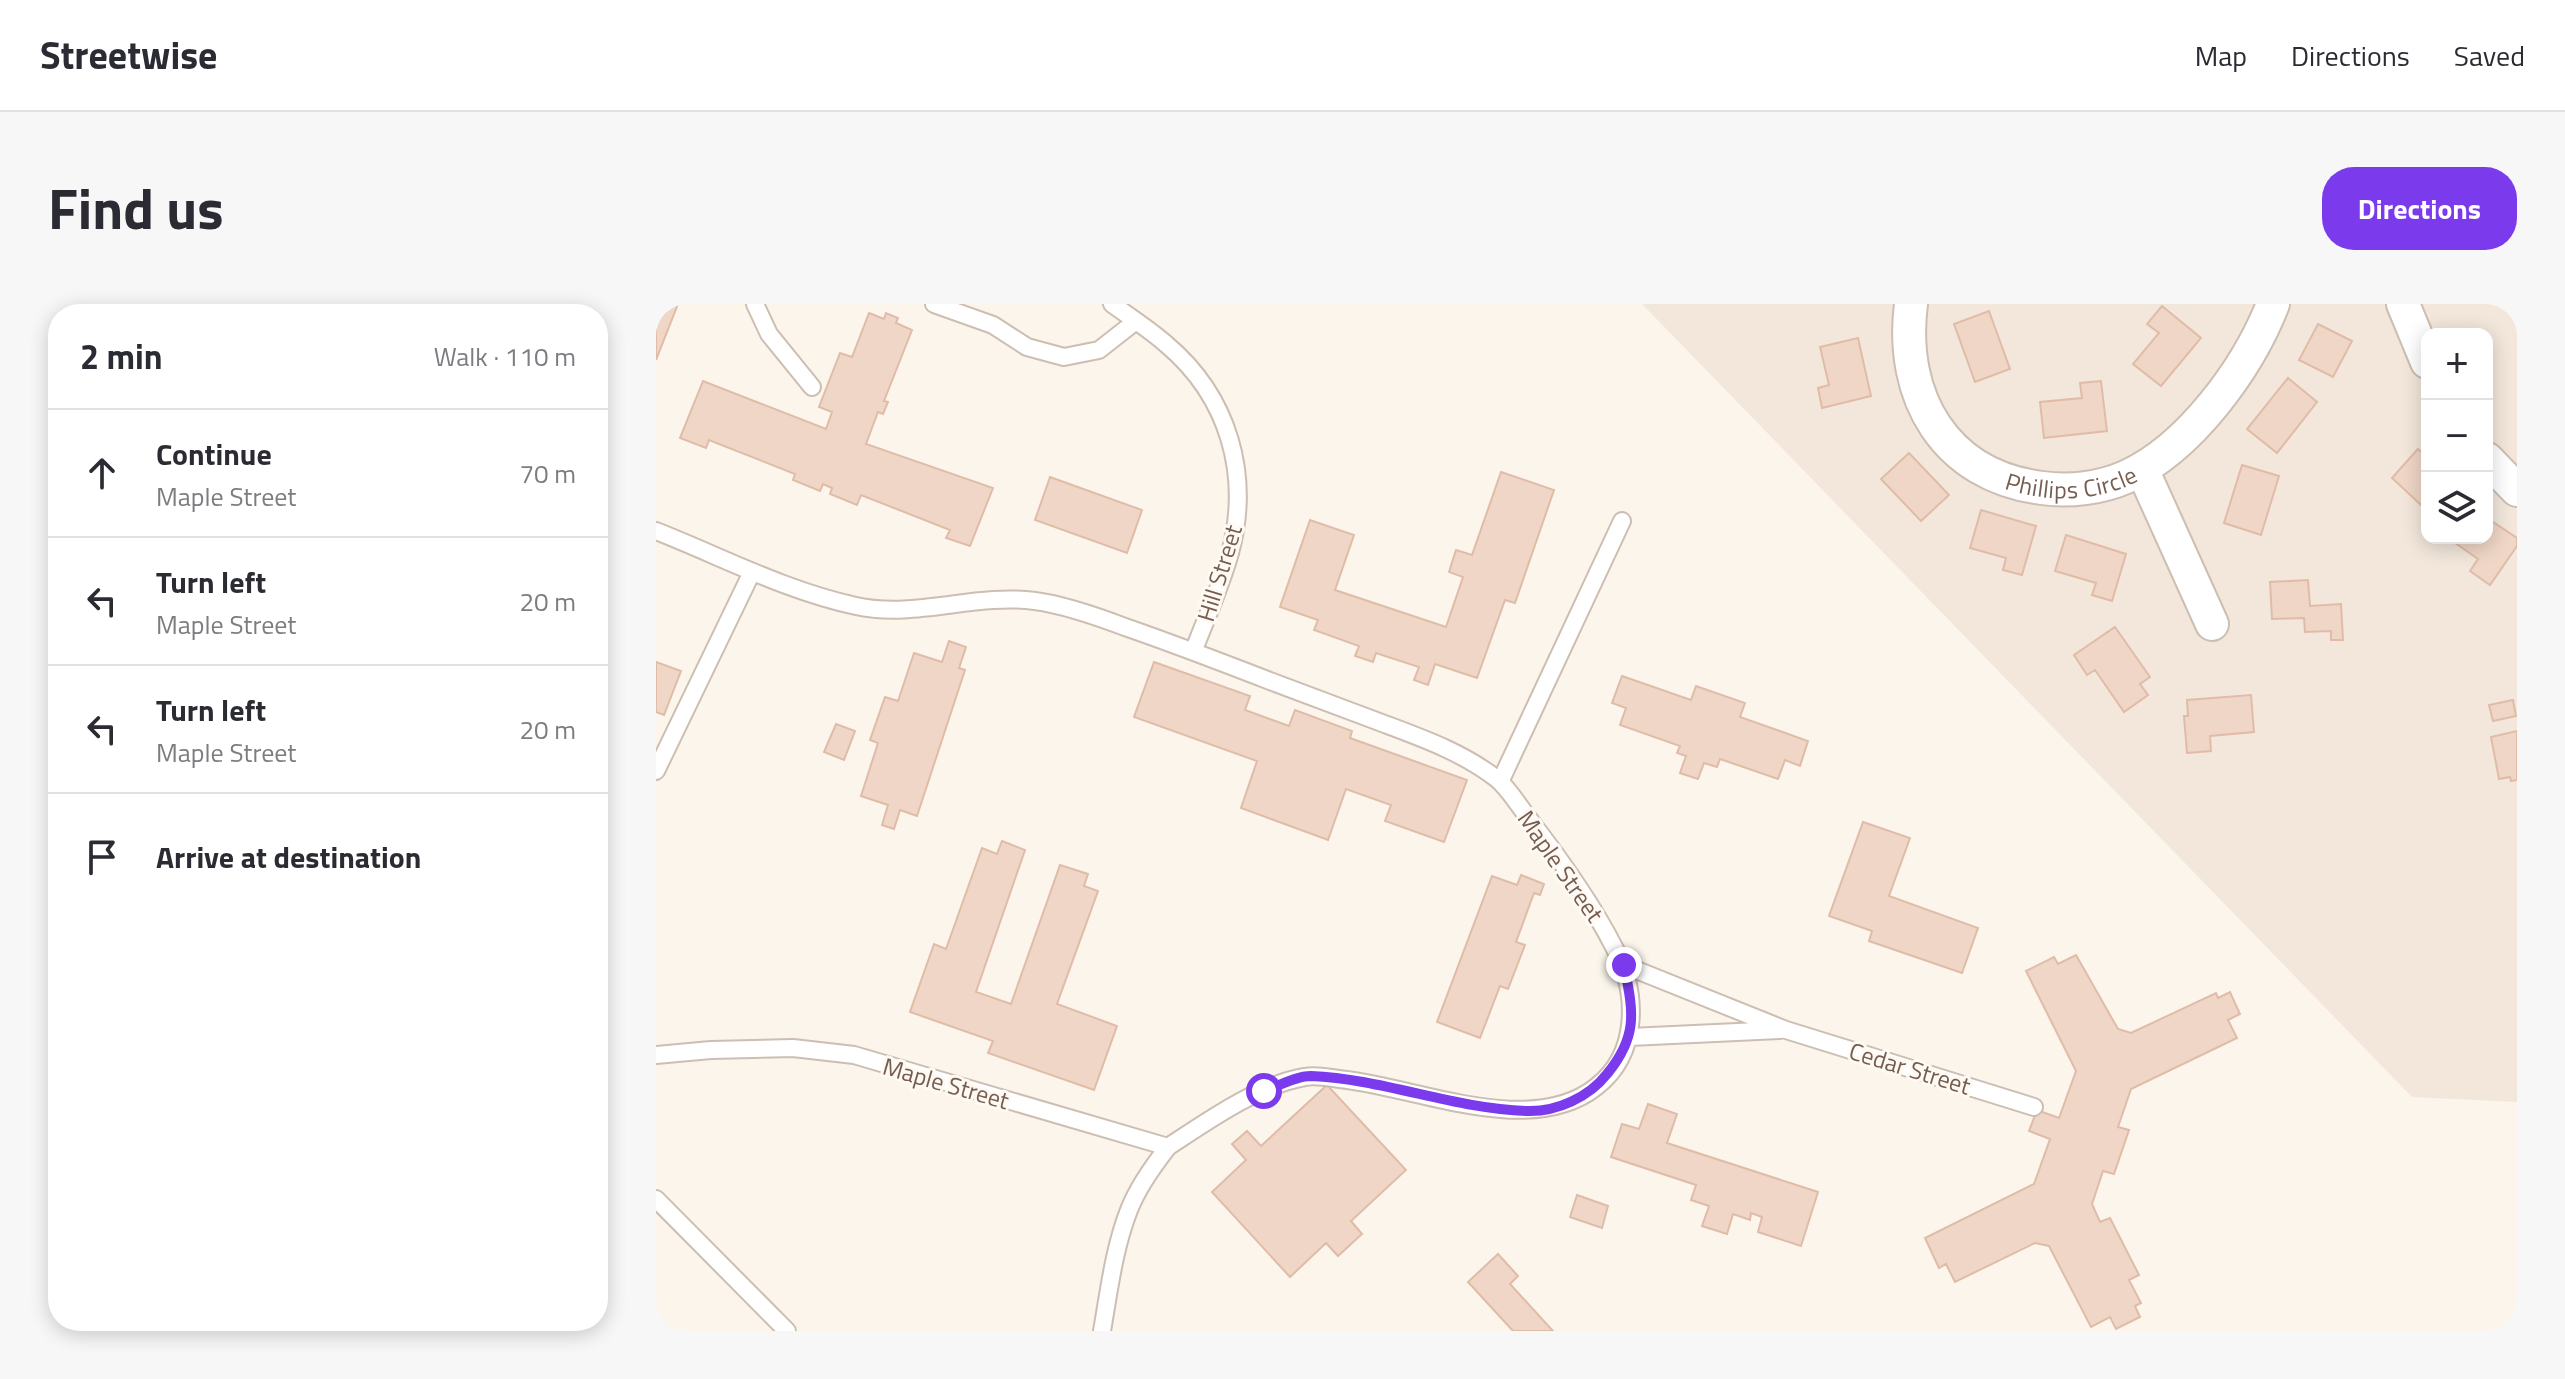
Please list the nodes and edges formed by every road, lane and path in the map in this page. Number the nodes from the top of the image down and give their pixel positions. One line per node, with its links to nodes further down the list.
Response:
1 (755, 304): 9 (lane)
2 (934, 304): 7 (lane)
3 (1112, 304): 7 (lane, Hill Street)
4 (1911, 304): 11 (street, Phillips Circle)
5 (2273, 304): 11 (street, Phillips Circle)
6 (2403, 304): 8 (street)
7 (1136, 321): 17 (lane, Hill Street)
8 (2421, 348)
9 (812, 387)
10 (2493, 465): 12 (street)
11 (2142, 469): 16 (street)
12 (2517, 490)
13 (1622, 521): 19 (lane)
14 (656, 531): 15 (lane, Maple Street)
15 (752, 572): 17 (lane, Maple Street); 18 (lane)
16 (2212, 624)
17 (1194, 650): 19 (lane, Maple Street)
18 (656, 771)
19 (1500, 782): 20 (lane, Maple Street)
20 (1624, 965): 21 (lane, Cedar Street); 22 (lane, Maple Street)
21 (1786, 1030): 22 (lane); 24 (lane, Cedar Street)
22 (1630, 1037): 25 (lane)
23 (656, 1055): 25 (lane, Maple Street)
24 (2034, 1107)
25 (1168, 1147): 28 (lane)
26 (656, 1199): 27 (lane)
27 (787, 1331)
28 (1102, 1331)

